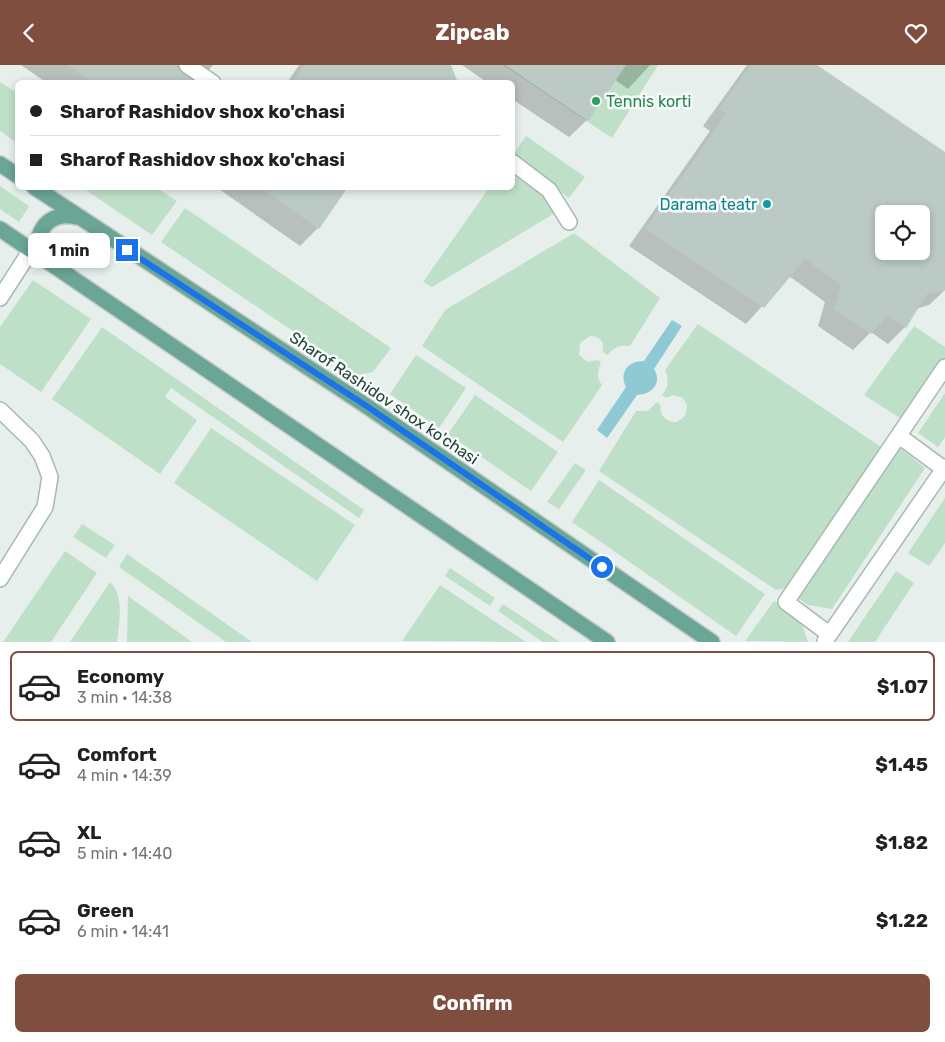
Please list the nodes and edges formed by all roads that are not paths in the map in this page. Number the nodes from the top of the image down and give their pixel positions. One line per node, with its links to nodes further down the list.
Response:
1 (187, 65): 2 (street)
2 (209, 80)
3 (0, 164): 5 (main road)
4 (515, 164): 8 (street)
5 (15, 174)
6 (38, 190): 7 (main road, Sharof Rashidov shox ko'chasi)
7 (82, 220): 11 (main road); 20 (main road, Sharof Rashidov shox ko'chasi)
8 (569, 222)
9 (0, 229): 10 (main road)
10 (31, 250): 11 (main road); 12 (street)
11 (51, 264): 19 (main road)
12 (0, 298)
13 (945, 367): 15 (street)
14 (0, 410): 17 (street)
15 (899, 436): 16 (street); 18 (street)
16 (944, 468): 18 (street)
17 (0, 579)
18 (826, 638)
19 (607, 642)
20 (712, 642)

